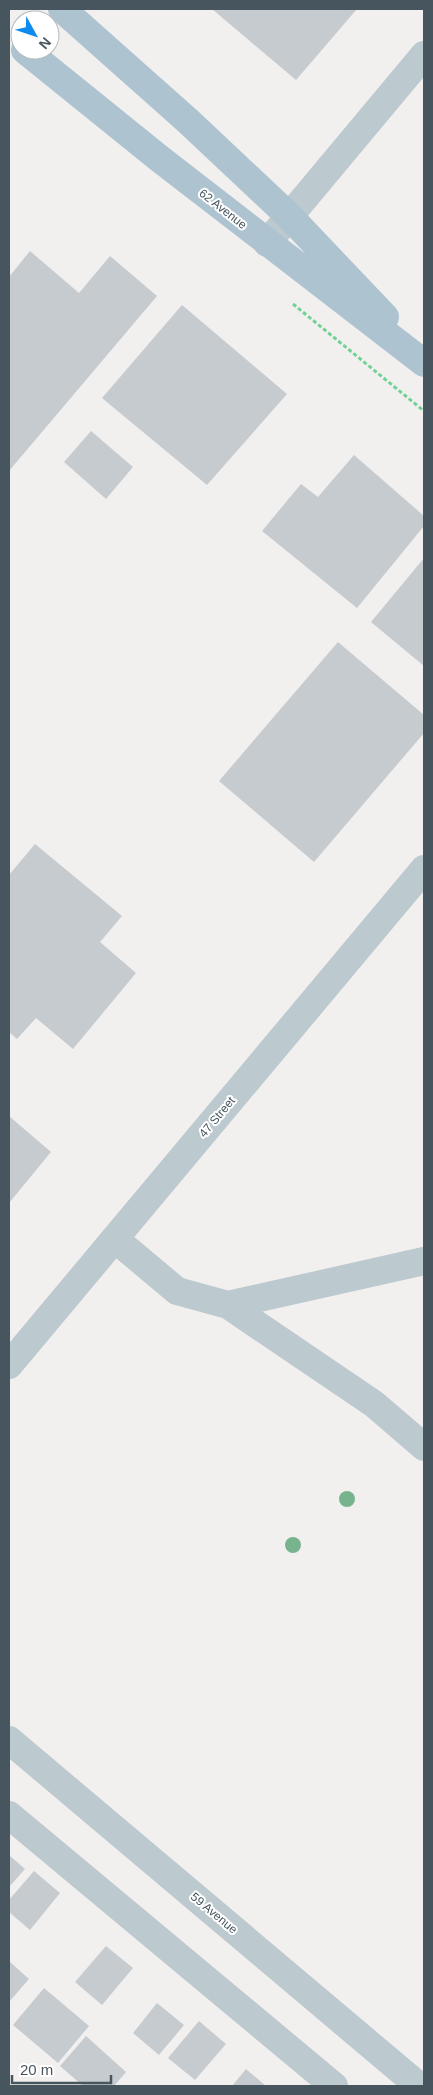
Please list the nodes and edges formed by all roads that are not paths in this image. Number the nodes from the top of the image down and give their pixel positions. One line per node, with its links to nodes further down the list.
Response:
1 (62, 9): 4 (main road)
2 (424, 55): 4 (street)
3 (38, 60): 5 (main road, 62 Avenue)
4 (289, 216): 5 (street); 6 (main road)
5 (267, 243): 7 (main road, 62 Avenue)
6 (424, 358)
7 (424, 363)
8 (424, 869): 9 (street, 47 Street)
9 (115, 1239): 11 (street); 12 (street, 47 Street)
10 (424, 1261): 11 (street)
11 (228, 1305): 13 (street)
12 (9, 1365)
13 (424, 1447)
14 (9, 1740): 17 (street, 59 Avenue)
15 (9, 1815): 16 (street)
16 (334, 2086)
17 (420, 2086)

